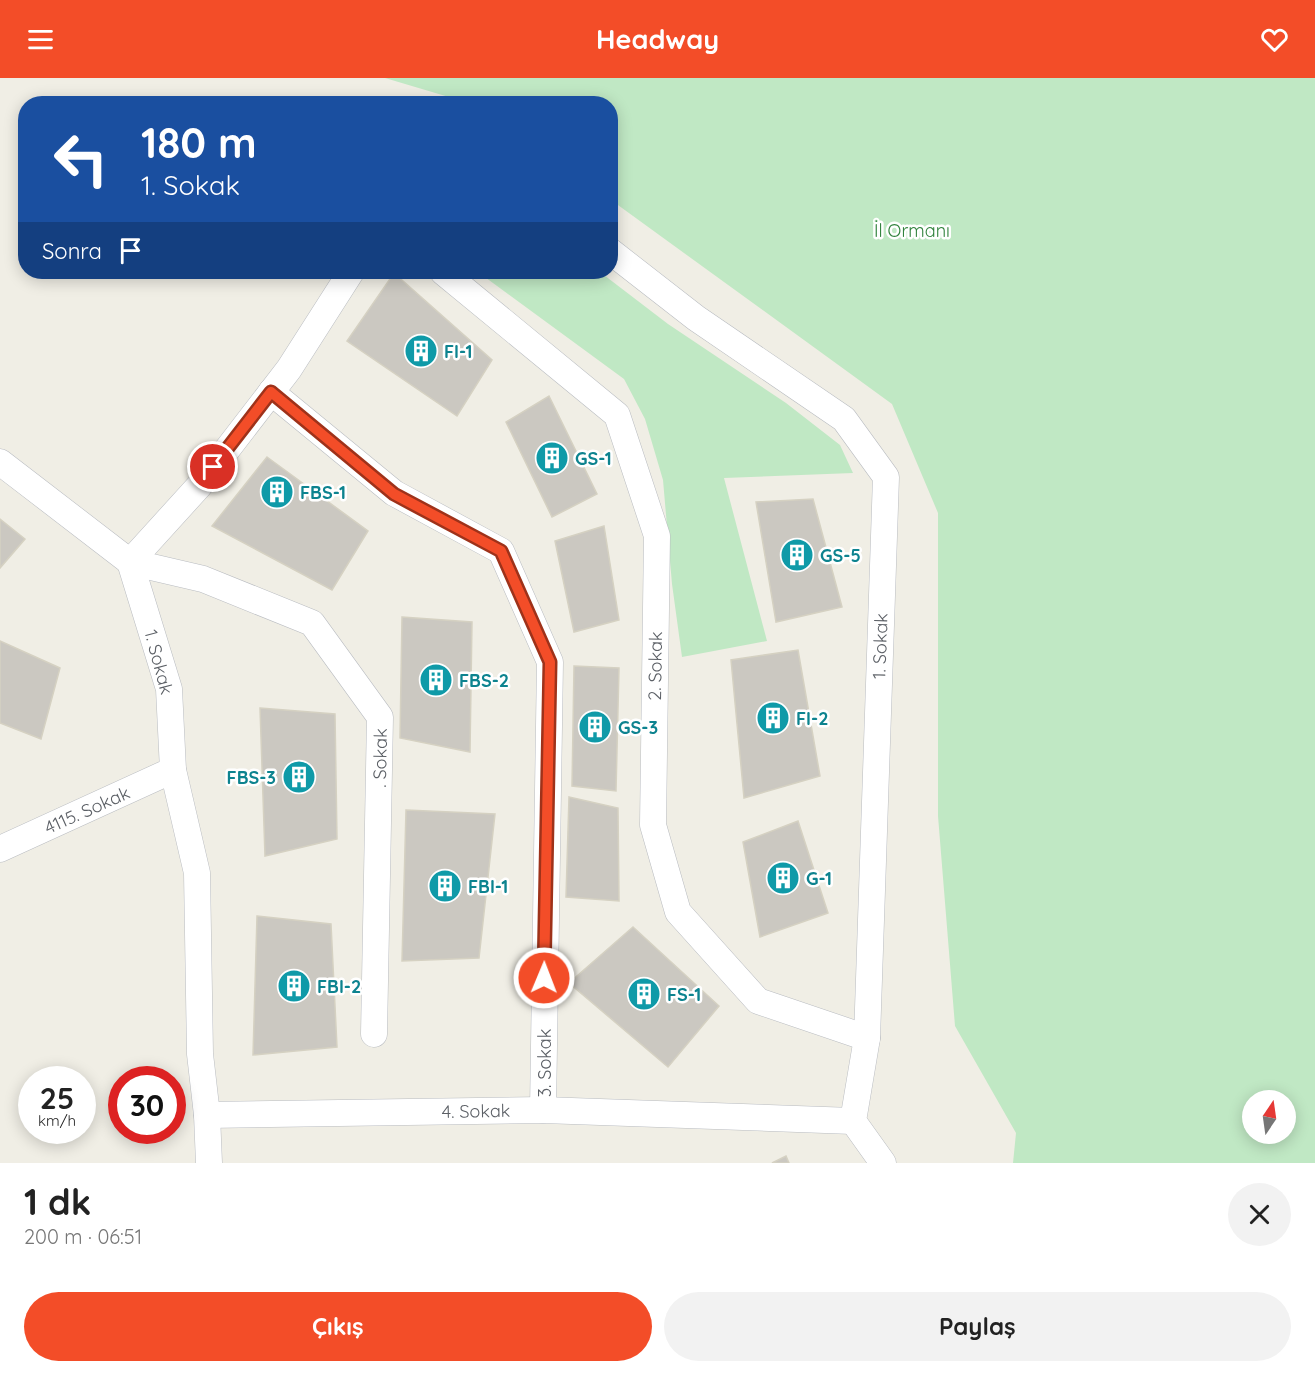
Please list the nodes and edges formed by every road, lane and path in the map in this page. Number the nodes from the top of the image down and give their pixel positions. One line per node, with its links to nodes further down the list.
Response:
1 (618, 257): 10 (street, 1. Sokak)
2 (347, 279): 4 (street)
3 (452, 279): 10 (street, 2. Sokak)
4 (271, 392): 6 (street); 11 (street, 3. Sokak)
5 (0, 462): 6 (street)
6 (130, 562): 7 (street, 1. Sokak); 9 (street, . Sokak)
7 (173, 770): 8 (street, 4115. Sokak); 12 (street, 1. Sokak)
8 (0, 849)
9 (374, 1034)
10 (867, 1038): 13 (street, 1. Sokak)
11 (543, 1110): 12 (street, 4. Sokak); 13 (street, 4. Sokak)
12 (207, 1115): 14 (street, 1. Sokak)
13 (853, 1121): 15 (street)
14 (209, 1163)
15 (883, 1163)

